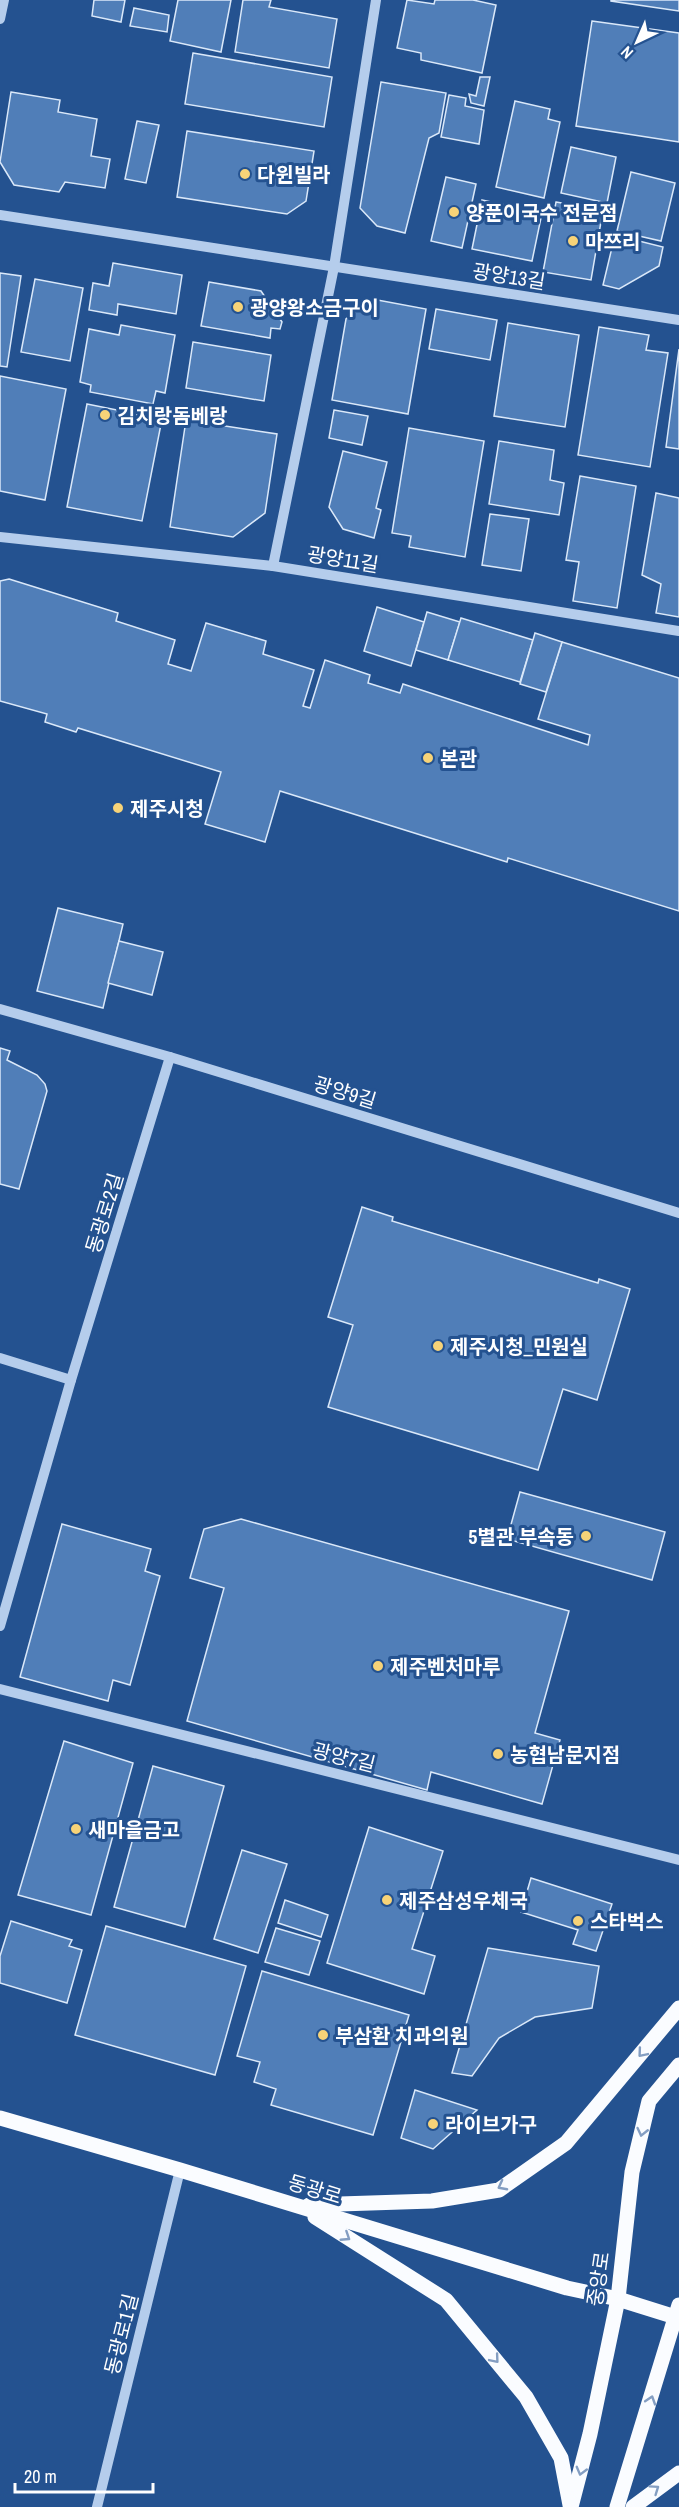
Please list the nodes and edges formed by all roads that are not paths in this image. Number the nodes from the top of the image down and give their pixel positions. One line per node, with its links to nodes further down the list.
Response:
1 (4, 0): 3 (street)
2 (376, 0): 5 (street)
3 (0, 19)
4 (0, 215): 5 (street, 광양13길)
5 (334, 267): 6 (street, 광양13길); 8 (street)
6 (679, 320)
7 (0, 537): 8 (street, 광양11길)
8 (273, 566): 9 (street, 광양11길)
9 (679, 630)
10 (0, 1009): 11 (street, 광양9길)
11 (170, 1057): 12 (street, 광양9길); 14 (street, 동광로2길)
12 (679, 1213)
13 (0, 1358): 14 (street)
14 (72, 1380): 15 (street, 동광로2길)
15 (0, 1626)
16 (0, 1689): 17 (street, 광양7길)
17 (679, 1860)
18 (679, 2008): 22 (main road, one-way to 22)
19 (679, 2065): 23 (main road, 중앙로, one-way to 23)
20 (0, 2118): 21 (main road, 동광로)
21 (180, 2170): 22 (main road, 동광로); 26 (street, 동광로1길)
22 (297, 2205): 23 (main road, 동광로); 27 (main road, one-way to 27)
23 (618, 2299): 24 (main road, 동광로); 27 (main road, 중앙로, one-way to 27)
24 (678, 2313): 28 (main road, one-way to 24)
25 (679, 2473): 29 (main road, one-way to 25)
26 (98, 2507)
27 (570, 2507)
28 (616, 2507)
29 (633, 2507)

